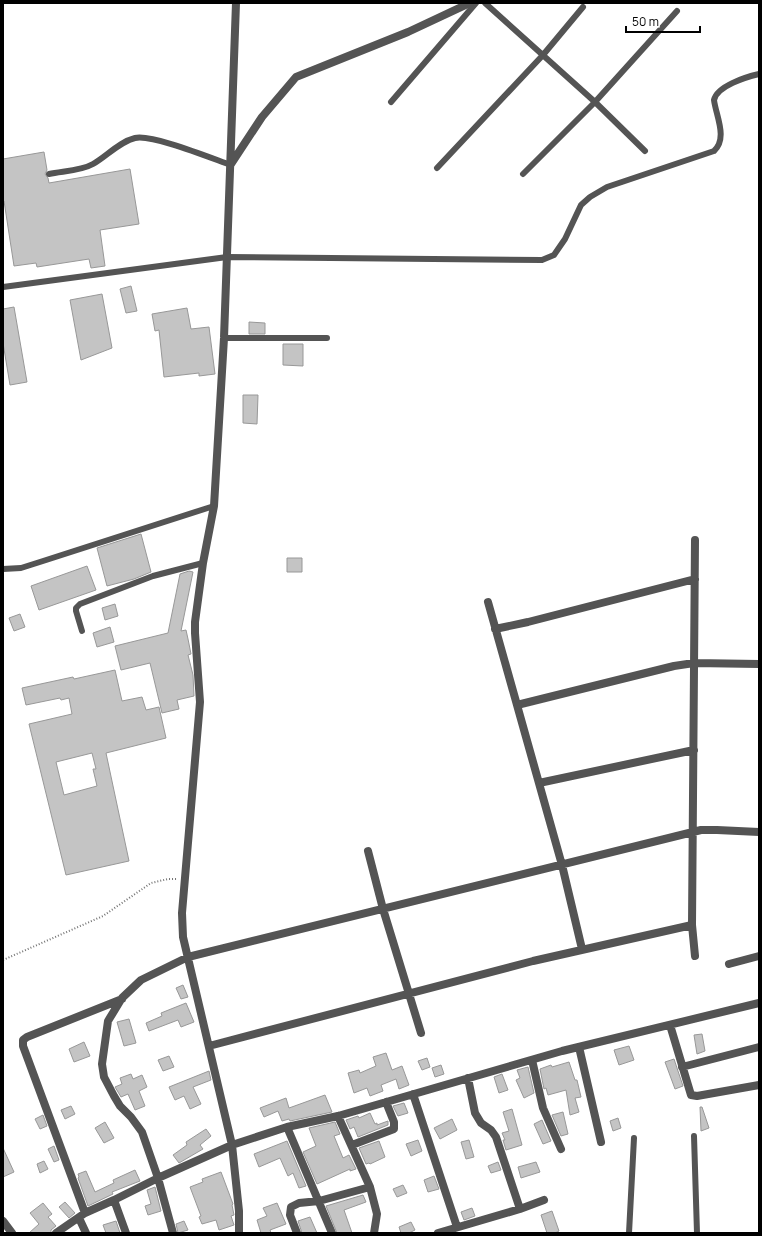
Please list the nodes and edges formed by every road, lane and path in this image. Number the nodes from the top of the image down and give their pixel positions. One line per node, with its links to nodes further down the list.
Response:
1 (236, 3): 12 (street)
2 (470, 3): 12 (street)
3 (476, 3): 9 (lane)
4 (485, 3): 7 (lane)
5 (583, 7): 7 (lane)
6 (677, 12): 10 (lane)
7 (543, 55): 10 (lane); 13 (lane)
8 (759, 74): 16 (lane)
9 (391, 102)
10 (595, 102): 11 (lane); 15 (lane)
11 (645, 151)
12 (231, 165): 14 (lane); 16 (street)
13 (437, 168)
14 (49, 174)
15 (523, 174)
16 (227, 257): 17 (lane); 18 (street)
17 (3, 287)
18 (224, 338): 19 (lane); 20 (street)
19 (327, 338)
20 (214, 506): 22 (street); 23 (lane)
21 (695, 540): 24 (street)
22 (203, 562): 27 (lane); 37 (street)
23 (3, 569)
24 (695, 579): 26 (street); 28 (street)
25 (488, 602): 26 (street)
26 (495, 629): 30 (street)
27 (82, 631)
28 (694, 662): 29 (street); 30 (street); 31 (street)
29 (759, 664)
30 (517, 705): 32 (street)
31 (694, 750): 32 (street); 33 (street)
32 (539, 783): 36 (street)
33 (693, 832): 34 (street); 36 (street); 39 (street)
34 (759, 832)
35 (368, 851): 38 (street)
36 (562, 865): 38 (street); 40 (street)
37 (184, 879): 43 (street); 44 (path)
38 (383, 909): 43 (street); 46 (street)
39 (692, 925): 40 (street); 41 (street)
40 (582, 949): 46 (street)
41 (694, 956)
42 (759, 956): 45 (street)
43 (188, 957): 47 (street); 51 (street)
44 (3, 960)
45 (729, 964)
46 (408, 994): 50 (street); 51 (street)
47 (122, 998): 68 (street); 74 (street)
48 (759, 1003): 49 (street)
49 (670, 1025): 52 (street); 55 (street)
50 (421, 1033)
51 (209, 1046): 65 (street)
52 (579, 1047): 54 (street); 64 (street)
53 (759, 1047): 55 (street)
54 (532, 1060): 56 (street); 67 (street)
55 (682, 1067): 57 (street)
56 (468, 1078): 58 (street); 73 (street)
57 (759, 1085)
58 (413, 1094): 59 (street); 76 (street)
59 (386, 1102): 60 (street); 66 (street)
60 (338, 1116): 61 (street); 66 (street)
61 (287, 1127): 65 (street); 72 (street)
62 (694, 1136): 88 (lane)
63 (634, 1138): 87 (lane)
64 (602, 1142)
65 (232, 1145): 68 (street); 82 (street)
66 (352, 1145): 69 (street)
67 (561, 1148)
68 (158, 1178): 70 (street); 81 (street)
69 (370, 1187): 72 (street); 85 (street)
70 (114, 1200): 74 (street); 80 (street)
71 (544, 1200): 73 (street)
72 (319, 1201): 83 (street); 84 (street)
73 (520, 1209): 76 (street)
74 (82, 1215): 78 (street); 79 (street)
75 (3, 1221): 77 (street)
76 (457, 1228): 86 (street)
77 (12, 1233)
78 (56, 1233)
79 (86, 1233)
80 (126, 1233)
81 (173, 1233)
82 (239, 1233)
83 (297, 1233)
84 (332, 1233)
85 (374, 1233)
86 (438, 1233)
87 (629, 1233)
88 (697, 1233)

